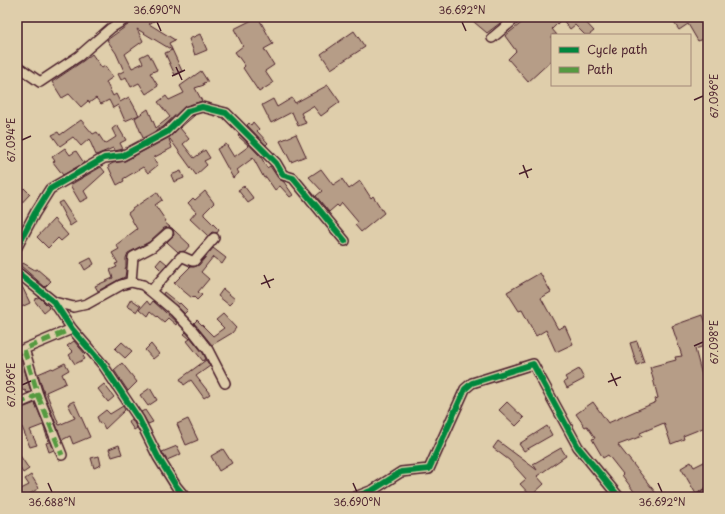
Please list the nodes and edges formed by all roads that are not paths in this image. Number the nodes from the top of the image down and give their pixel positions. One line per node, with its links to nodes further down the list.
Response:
1 (129, 17): 4 (street)
2 (518, 17): 3 (street)
3 (492, 38)
4 (17, 66)
5 (168, 233): 10 (street)
6 (214, 238): 11 (street)
7 (345, 241): 8 (street)
8 (17, 247)
9 (17, 272): 12 (street)
10 (131, 282): 11 (street); 12 (street)
11 (151, 291): 14 (street)
12 (54, 302): 13 (street)
13 (72, 329): 15 (street); 19 (street)
14 (225, 383)
15 (38, 396): 16 (street); 17 (street)
16 (17, 404)
17 (62, 455)
18 (708, 494): 22 (street)
19 (185, 497)
20 (355, 497): 21 (street)
21 (619, 497)
22 (702, 497)

